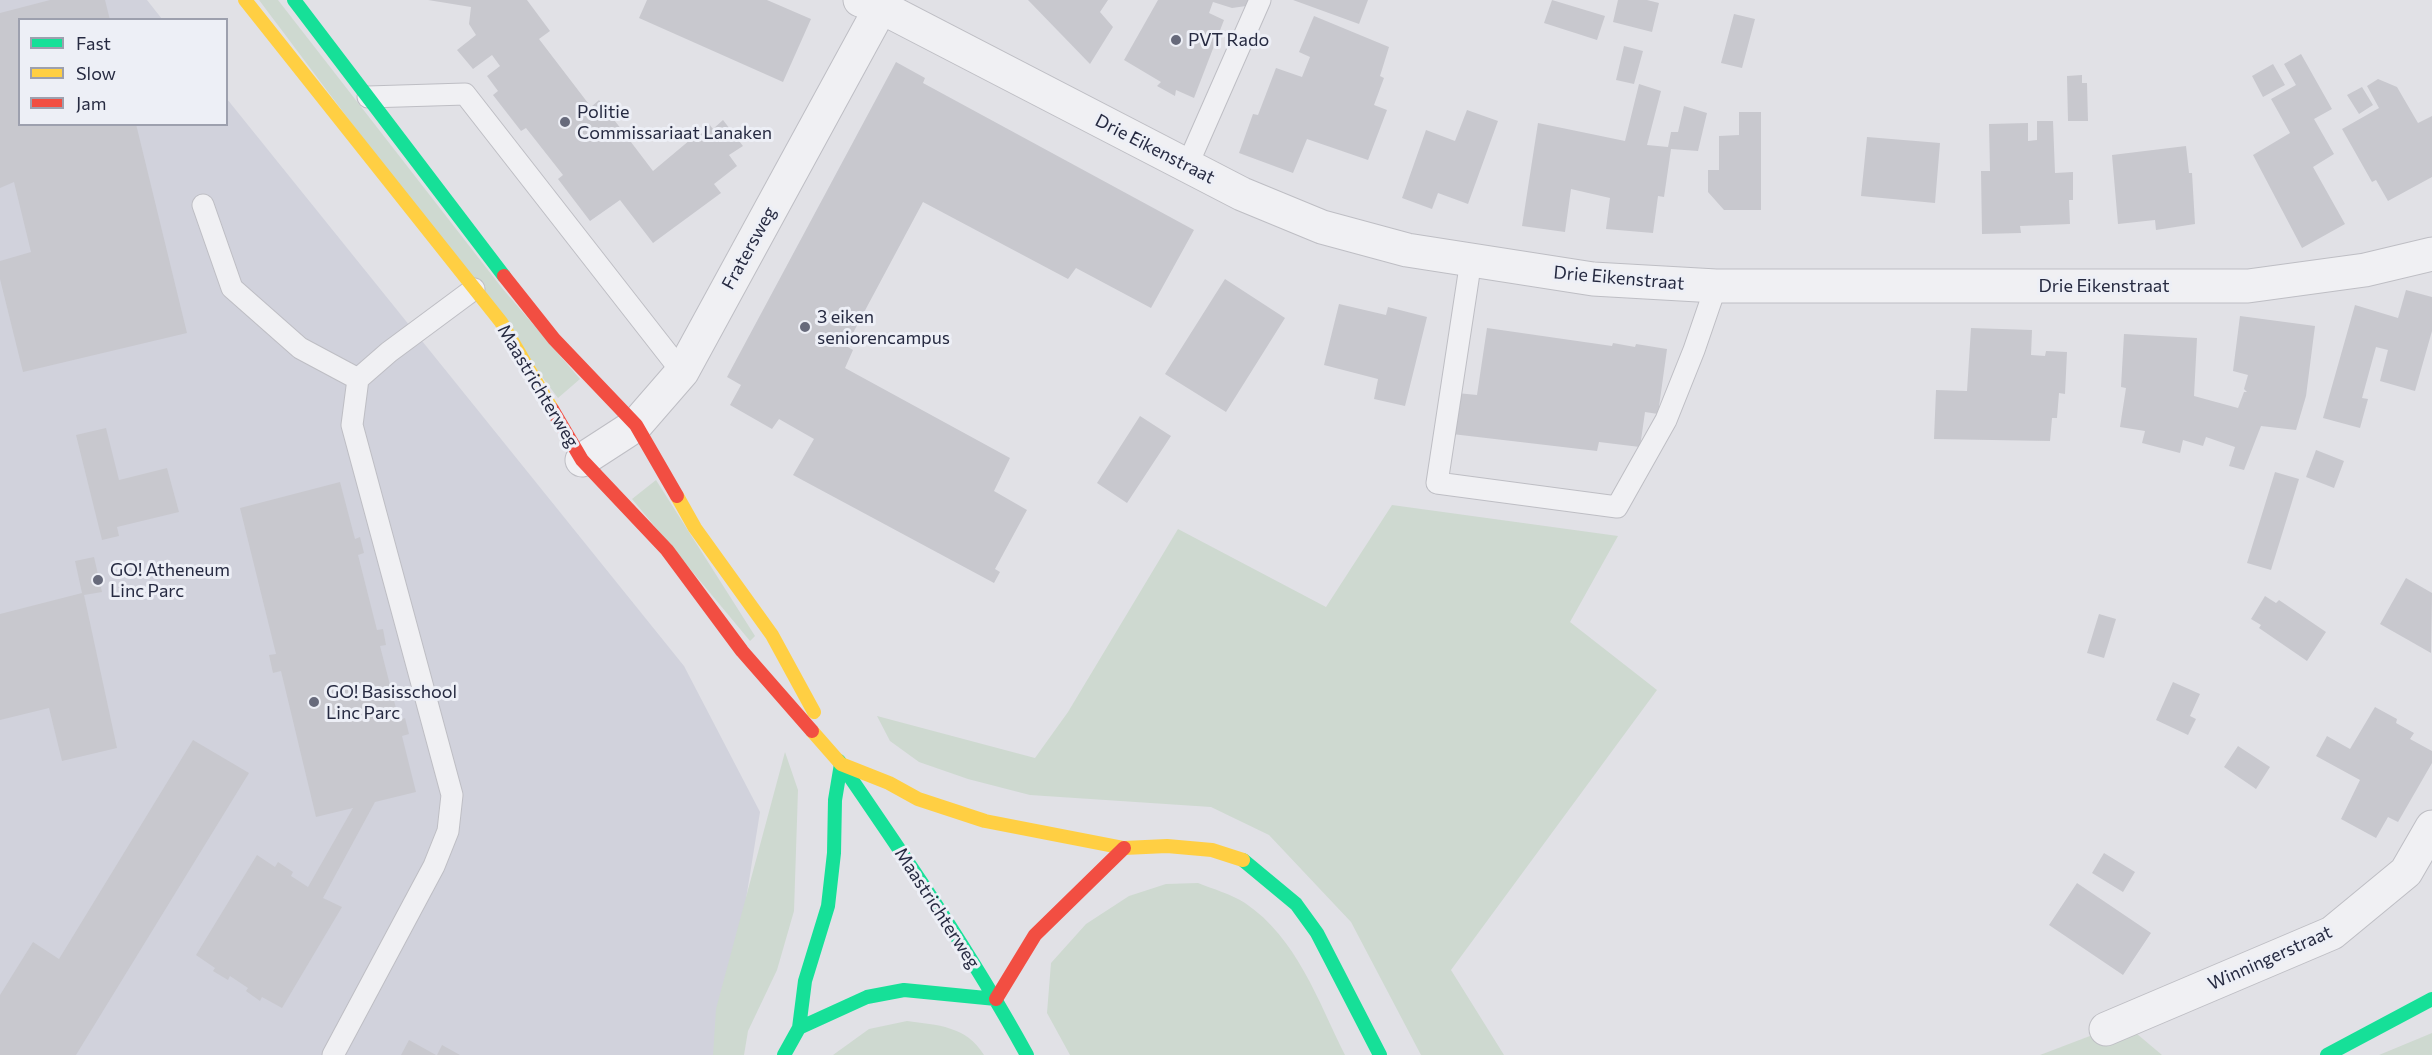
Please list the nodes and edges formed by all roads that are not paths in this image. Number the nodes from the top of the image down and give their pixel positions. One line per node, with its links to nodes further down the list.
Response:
1 (245, 0): 11 (main road, Maastrichterweg)
2 (294, 0): 5 (main road, Maastrichterweg)
3 (1260, 0): 6 (lane)
4 (871, 4): 6 (street, Drie Eikenstraat); 12 (street, Fratersweg)
5 (368, 98): 12 (lane); 14 (main road, Maastrichterweg)
6 (1187, 166): 9 (street, Drie Eikenstraat)
7 (203, 205): 13 (lane)
8 (2432, 254): 10 (street, Drie Eikenstraat)
9 (1471, 260): 10 (street, Drie Eikenstraat); 10 (lane)
10 (1716, 286)
11 (474, 289): 13 (lane); 15 (main road, Maastrichterweg)
12 (682, 372): 14 (street, Fratersweg)
13 (358, 379): 23 (lane)
14 (636, 424): 15 (street, Fratersweg); 16 (main road, Maastrichterweg)
15 (582, 460): 16 (main road, Maastrichterweg)
16 (841, 764): 18 (main road); 19 (main road, Maastrichterweg); 21 (main road)
17 (2432, 827): 22 (street, Winningerstraat)
18 (1124, 848): 19 (main road); 26 (main road)
19 (996, 999): 21 (main road); 25 (main road, Maastrichterweg)
20 (2432, 999): 27 (main road)
21 (799, 1028): 24 (main road)
22 (2106, 1029)
23 (333, 1055)
24 (784, 1055)
25 (1027, 1055)
26 (1380, 1055)
27 (2327, 1055)

